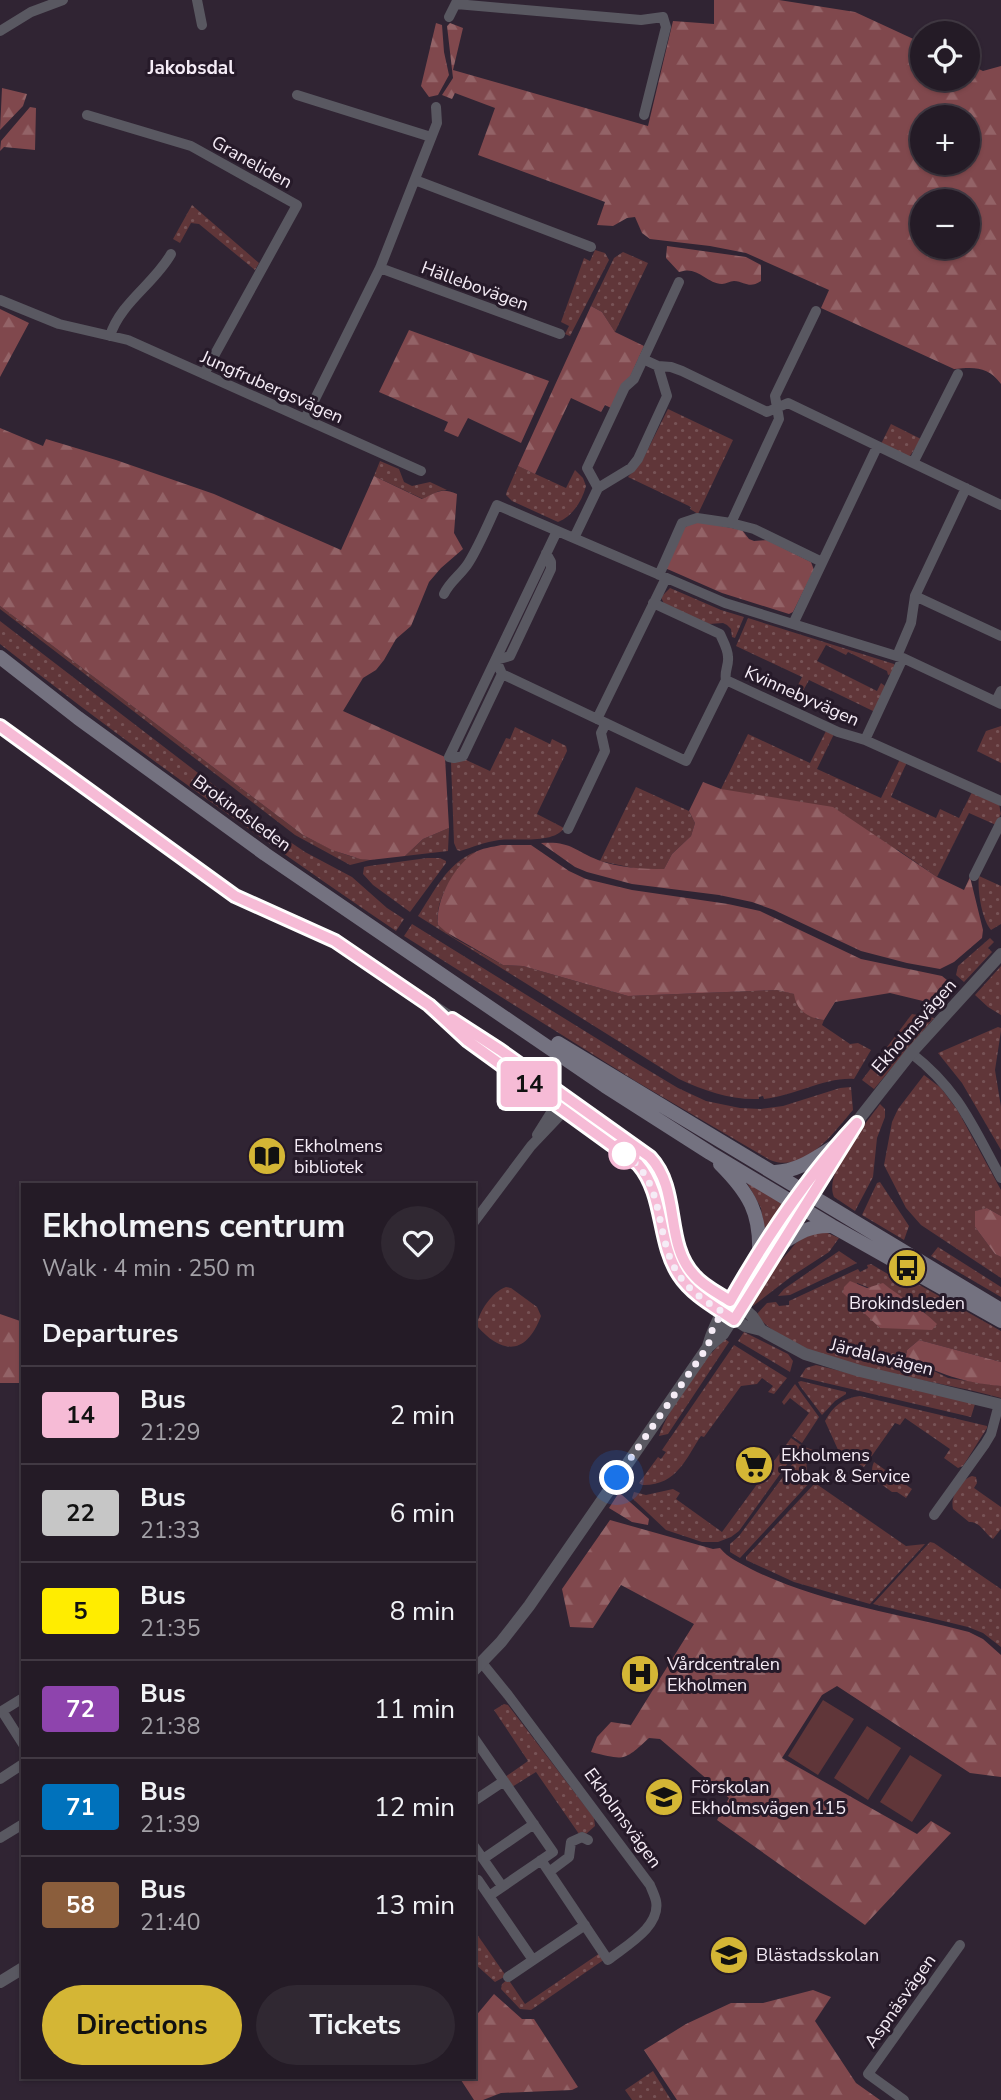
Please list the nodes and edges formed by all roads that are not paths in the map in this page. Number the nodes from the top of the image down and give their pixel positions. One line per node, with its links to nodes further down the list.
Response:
1 (63, 0): 6 (street)
2 (197, 0): 5 (street)
3 (456, 2): 4 (street); 9 (street)
4 (449, 17)
5 (202, 25)
6 (0, 31)
7 (297, 94): 11 (street)
8 (436, 107): 11 (street)
9 (644, 115)
10 (87, 116): 23 (street, Graneliden)
11 (431, 137): 12 (street)
12 (415, 180): 13 (street); 15 (street)
13 (591, 247)
14 (170, 254): 20 (street)
15 (380, 268): 19 (street, Hällebovägen); 26 (street)
16 (679, 282): 21 (street)
17 (0, 300): 20 (street, Jungfrubergsvägen)
18 (816, 311): 25 (street)
19 (560, 334)
20 (110, 336): 23 (street, Jungfrubergsvägen)
21 (643, 359): 22 (street); 30 (street)
22 (658, 366): 25 (street); 30 (street)
23 (204, 374): 26 (street, Jungfrubergsvägen)
24 (958, 374): 28 (street)
25 (778, 408): 27 (street); 33 (street)
26 (305, 419): 29 (street, Jungfrubergsvägen)
27 (877, 447): 28 (street); 36 (street)
28 (913, 463): 31 (street)
29 (421, 471)
30 (598, 488): 35 (street)
31 (966, 488): 32 (street); 39 (street, Kvinnebyvägen)
32 (1001, 505)
33 (731, 523): 36 (street); 37 (street)
34 (557, 531): 35 (street); 38 (street); 45 (street)
35 (574, 538): 37 (street)
36 (822, 562): 41 (street)
37 (662, 577): 40 (street); 41 (street)
38 (444, 594)
39 (915, 596): 42 (street); 44 (street, Kvinnebyvägen)
40 (653, 603): 47 (street, Kvinnebyvägen); 50 (street)
41 (793, 624): 44 (street)
42 (1001, 636)
43 (0, 657): 58 (main road, Brokindsleden)
44 (900, 657): 49 (street); 52 (street, Kvinnebyvägen)
45 (496, 660): 46 (street); 46 (street)
46 (502, 674): 50 (street, Kvinnebyvägen)
47 (726, 680): 50 (street, Kvinnebyvägen); 52 (street, Kvinnebyvägen)
48 (1001, 691): 49 (street)
49 (998, 703)
50 (602, 721): 55 (street)
51 (0, 726): 60 (street, Järdalavägen)
52 (865, 740): 53 (street, Kvinnebyvägen)
53 (1001, 801)
54 (1001, 822): 56 (street)
55 (568, 829)
56 (974, 876)
57 (1001, 954): 59 (street, Ekholmsvägen)
58 (468, 992): 63 (main road, Brokindsleden); 64 (main road, Brokindsleden)
59 (911, 1053): 61 (street, Ekholmsvägen); 65 (street)
60 (564, 1103): 68 (street); 72 (street, Järdalavägen)
61 (857, 1123): 62 (street, Ekholmsvägen); 66 (street, Ekholmsvägen)
62 (835, 1146): 64 (main road); 66 (street, Ekholmsvägen)
63 (710, 1153): 67 (main road, Brokindsleden); 71 (main road)
64 (775, 1172): 66 (main road, Brokindsleden)
65 (1001, 1178)
66 (807, 1191): 67 (street, Ekholmsvägen); 73 (main road, Brokindsleden)
67 (798, 1205): 69 (main road, Brokindsleden); 70 (street, Ekholmsvägen); 71 (street, Ekholmsvägen)
68 (476, 1219)
69 (832, 1226): 70 (main road); 74 (main road, Brokindsleden)
70 (781, 1244): 72 (street, Ekholmsvägen)
71 (758, 1255): 72 (street, Ekholmsvägen)
72 (732, 1310): 75 (street, Järdalavägen); 77 (street, Ekholmsvägen)
73 (1001, 1310)
74 (1001, 1321)
75 (1000, 1405): 76 (street, Järdalavägen)
76 (934, 1515)
77 (478, 1667): 97 (street, Ekholmsvägen)
78 (21, 1700): 79 (street)
79 (21, 1741)
80 (476, 1741): 83 (street)
81 (21, 1765): 82 (street)
82 (0, 1779)
83 (504, 1781): 84 (street); 85 (street)
84 (476, 1800)
85 (534, 1824): 90 (street); 91 (street)
86 (21, 1825): 87 (street)
87 (0, 1838)
88 (588, 1840): 93 (street)
89 (476, 1849): 90 (street)
90 (483, 1858): 92 (street)
91 (541, 1860): 93 (street, Ekholmsvägen); 95 (street)
92 (491, 1870): 94 (street); 95 (street)
93 (549, 1872): 97 (street, Ekholmsvägen)
94 (476, 1881): 96 (street)
95 (502, 1886): 96 (street)
96 (489, 1896): 99 (street)
97 (585, 1925): 99 (street)
98 (960, 1945): 103 (street, Aspnäsvägen)
99 (533, 1960): 101 (street)
100 (21, 1969): 102 (street)
101 (508, 1977)
102 (0, 1982)
103 (904, 2100)

